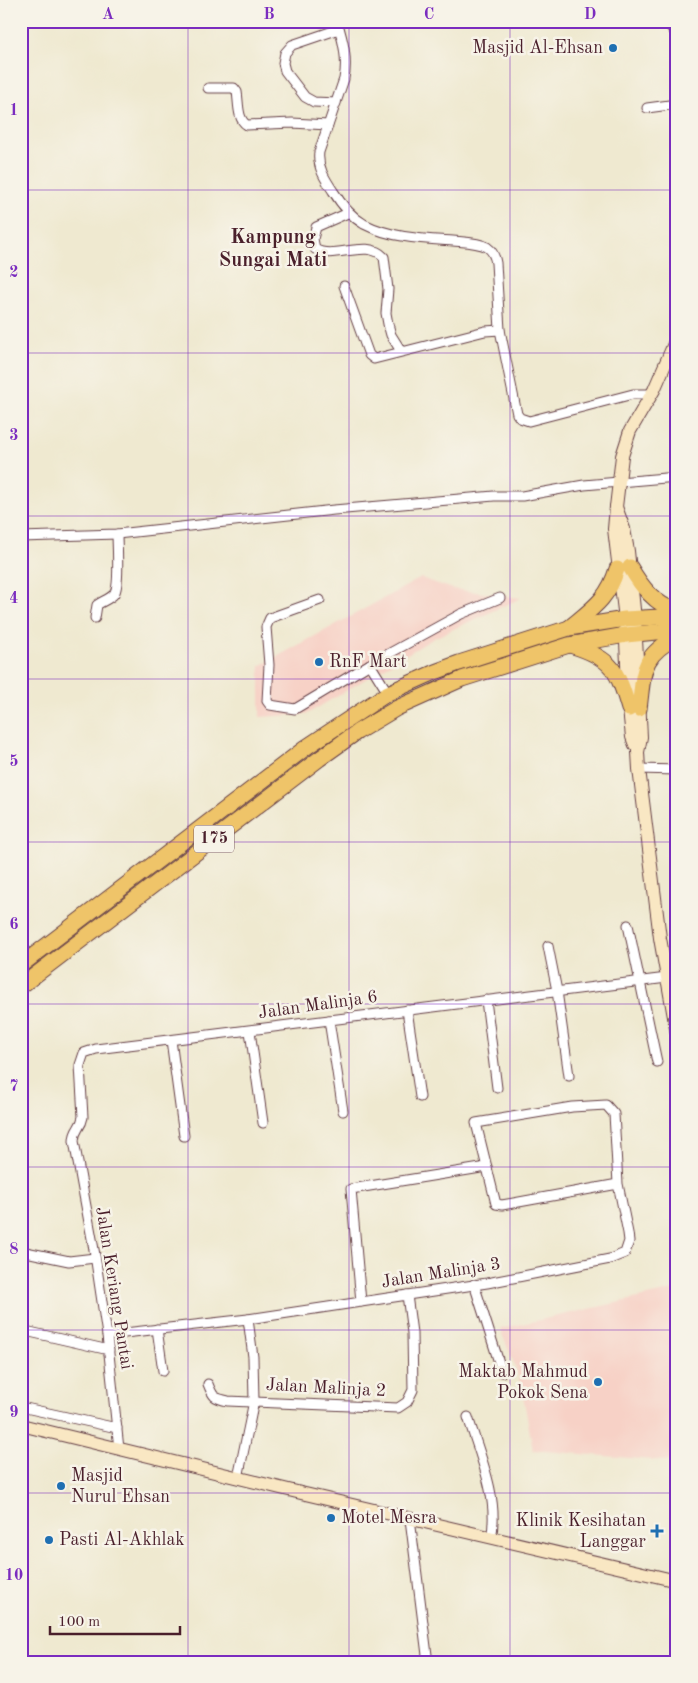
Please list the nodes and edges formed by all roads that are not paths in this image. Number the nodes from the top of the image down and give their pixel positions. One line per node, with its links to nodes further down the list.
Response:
1 (338, 25): 3 (street); 3 (street)
2 (208, 88): 6 (street)
3 (336, 103): 6 (street)
4 (677, 104): 5 (street)
5 (647, 108)
6 (328, 125): 7 (street)
7 (348, 213): 9 (street); 11 (street)
8 (344, 286): 11 (street)
9 (500, 330): 11 (street); 12 (street)
10 (677, 337): 12 (main road)
11 (401, 351)
12 (652, 394): 14 (main road)
13 (677, 477): 14 (street)
14 (618, 482): 15 (street); 17 (main road)
15 (117, 534): 16 (street); 22 (street)
16 (21, 537)
17 (624, 568): 20 (highway); 23 (main road); 24 (highway)
18 (500, 598): 28 (street)
19 (320, 600): 28 (street)
20 (677, 612)
21 (677, 616): 23 (highway, 175)
22 (95, 618)
23 (630, 627): 24 (highway, 175); 25 (highway, 175); 27 (highway, 175); 30 (main road)
24 (569, 628): 29 (highway, 175)
25 (677, 630)
26 (677, 637): 30 (highway)
27 (569, 645): 30 (highway); 38 (highway, 175)
28 (370, 664): 29 (street)
29 (388, 694): 35 (highway, 175)
30 (634, 709): 31 (main road)
31 (639, 769): 32 (street); 36 (main road)
32 (677, 770)
33 (628, 925): 37 (street)
34 (548, 946): 39 (street)
35 (21, 965)
36 (667, 978): 37 (street, Jalan Malinja 6); 44 (main road)
37 (640, 982): 39 (street, Jalan Malinja 6); 46 (street)
38 (21, 986)
39 (557, 991): 40 (street, Jalan Malinja 6); 47 (street)
40 (486, 1000): 41 (street, Jalan Malinja 6); 48 (street)
41 (408, 1010): 42 (street, Jalan Malinja 6); 49 (street)
42 (330, 1020): 43 (street, Jalan Malinja 6); 50 (street)
43 (250, 1031): 45 (street, Jalan Malinja 6); 51 (street)
44 (677, 1034)
45 (171, 1040): 52 (street, Jalan Malinja 6); 53 (street)
46 (657, 1062)
47 (569, 1076)
48 (497, 1088)
49 (420, 1097)
50 (343, 1111)
51 (263, 1123)
52 (74, 1132): 57 (street, Jalan Keriang Pantai)
53 (184, 1136)
54 (487, 1167): 55 (street); 55 (street, Jalan Malinja 3); 60 (street)
55 (618, 1184): 58 (street, Jalan Malinja 3)
56 (21, 1251): 57 (street)
57 (95, 1258): 64 (street, Jalan Keriang Pantai)
58 (474, 1284): 59 (street, Jalan Malinja 3); 67 (street)
59 (407, 1295): 60 (street, Jalan Malinja 3); 69 (street, Jalan Malinja 2)
60 (361, 1302): 61 (street, Jalan Malinja 3)
61 (248, 1319): 62 (street, Jalan Malinja 3); 69 (street)
62 (157, 1329): 64 (street, Jalan Malinja 3); 66 (street)
63 (21, 1330): 65 (street)
64 (107, 1335): 65 (street, Jalan Keriang Pantai)
65 (109, 1350): 74 (street, Jalan Keriang Pantai)
66 (164, 1371)
67 (502, 1372)
68 (208, 1384): 69 (street, Jalan Malinja 2)
69 (254, 1401): 76 (street)
70 (21, 1407): 71 (street)
71 (32, 1409): 73 (street); 74 (street)
72 (468, 1417): 78 (street)
73 (25, 1425): 75 (main road)
74 (117, 1428): 75 (street, Jalan Keriang Pantai)
75 (119, 1449): 76 (main road)
76 (238, 1478): 77 (main road)
77 (410, 1519): 78 (main road); 80 (street)
78 (491, 1538): 79 (main road)
79 (677, 1581)
80 (425, 1662)

